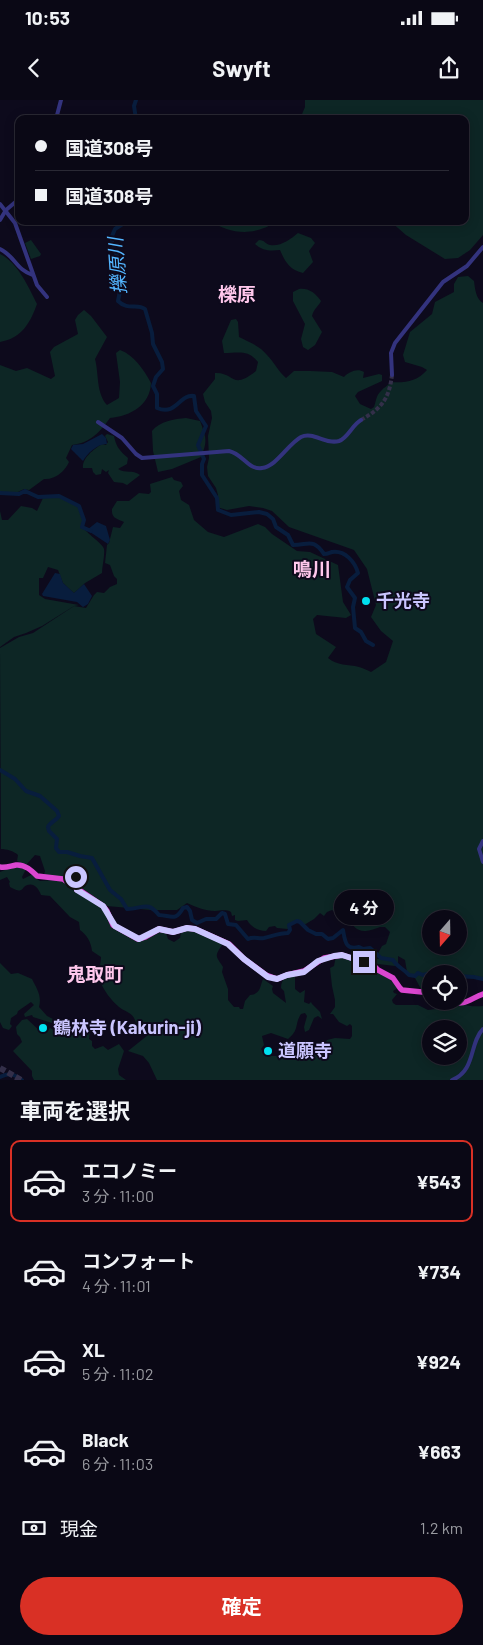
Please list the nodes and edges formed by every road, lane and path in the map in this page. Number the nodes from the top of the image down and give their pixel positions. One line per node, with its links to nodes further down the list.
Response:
1 (61, 100): 2 (street)
2 (57, 115)
3 (15, 202): 5 (street)
4 (0, 204): 5 (street)
5 (6, 210): 6 (street); 7 (street)
6 (0, 220)
7 (15, 223)
8 (16, 225): 11 (street)
9 (483, 247): 13 (street)
10 (0, 249): 11 (street)
11 (33, 275): 12 (street)
12 (47, 297)
13 (392, 375)
14 (361, 420): 15 (street)
15 (98, 422)
16 (483, 841): 17 (street)
17 (483, 862)
18 (0, 867): 19 (highway)
19 (65, 880): 20 (highway); 20 (highway)
20 (77, 890): 21 (highway)
21 (422, 992)
22 (483, 994): 23 (highway)
23 (467, 1002)
24 (483, 1029): 25 (street)
25 (452, 1080)

